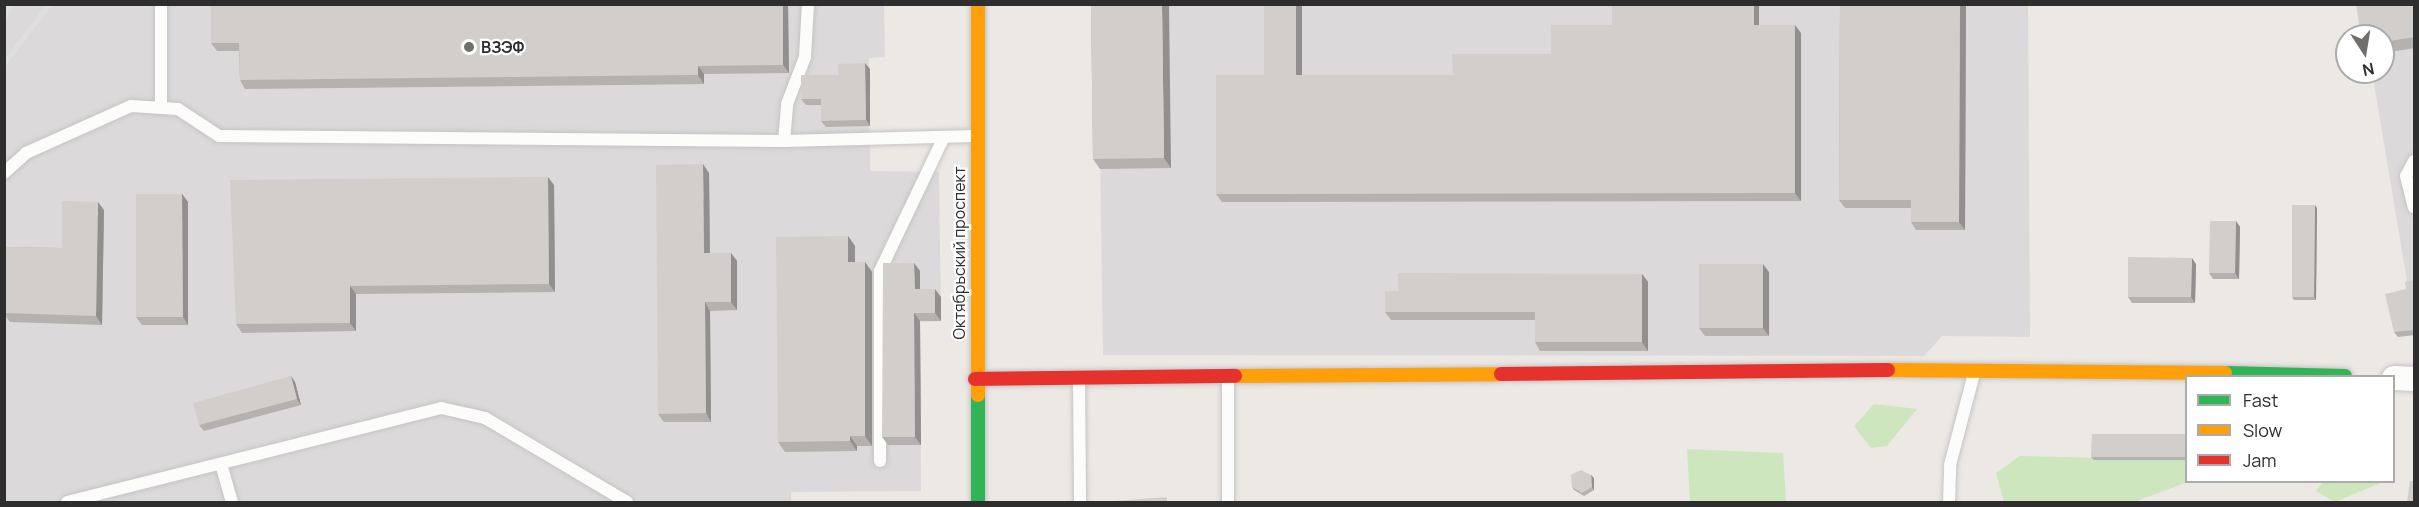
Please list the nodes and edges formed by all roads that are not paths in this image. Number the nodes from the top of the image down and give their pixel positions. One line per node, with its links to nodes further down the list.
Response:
1 (161, 4): 4 (lane)
2 (808, 4): 7 (lane)
3 (978, 4): 5 (street, Октябрьский проспект)
4 (161, 108): 7 (lane); 9 (lane)
5 (977, 136): 6 (lane); 15 (street, Октябрьский проспект)
6 (944, 137): 7 (lane); 18 (lane)
7 (784, 141)
8 (2415, 160): 10 (lane)
9 (4, 173)
10 (2415, 207)
11 (1976, 369): 12 (street); 13 (street); 27 (lane)
12 (2291, 375)
13 (1228, 376): 16 (street); 26 (lane)
14 (2395, 378): 17 (street)
15 (975, 379): 16 (street); 24 (street, Октябрьский проспект)
16 (1079, 379): 25 (lane)
17 (2415, 379)
18 (879, 461)
19 (221, 464): 20 (lane); 22 (lane); 23 (lane)
20 (81, 501): 21 (lane)
21 (67, 502)
22 (232, 502)
23 (627, 502)
24 (978, 502)
25 (1080, 502)
26 (1228, 502)
27 (1949, 502)

